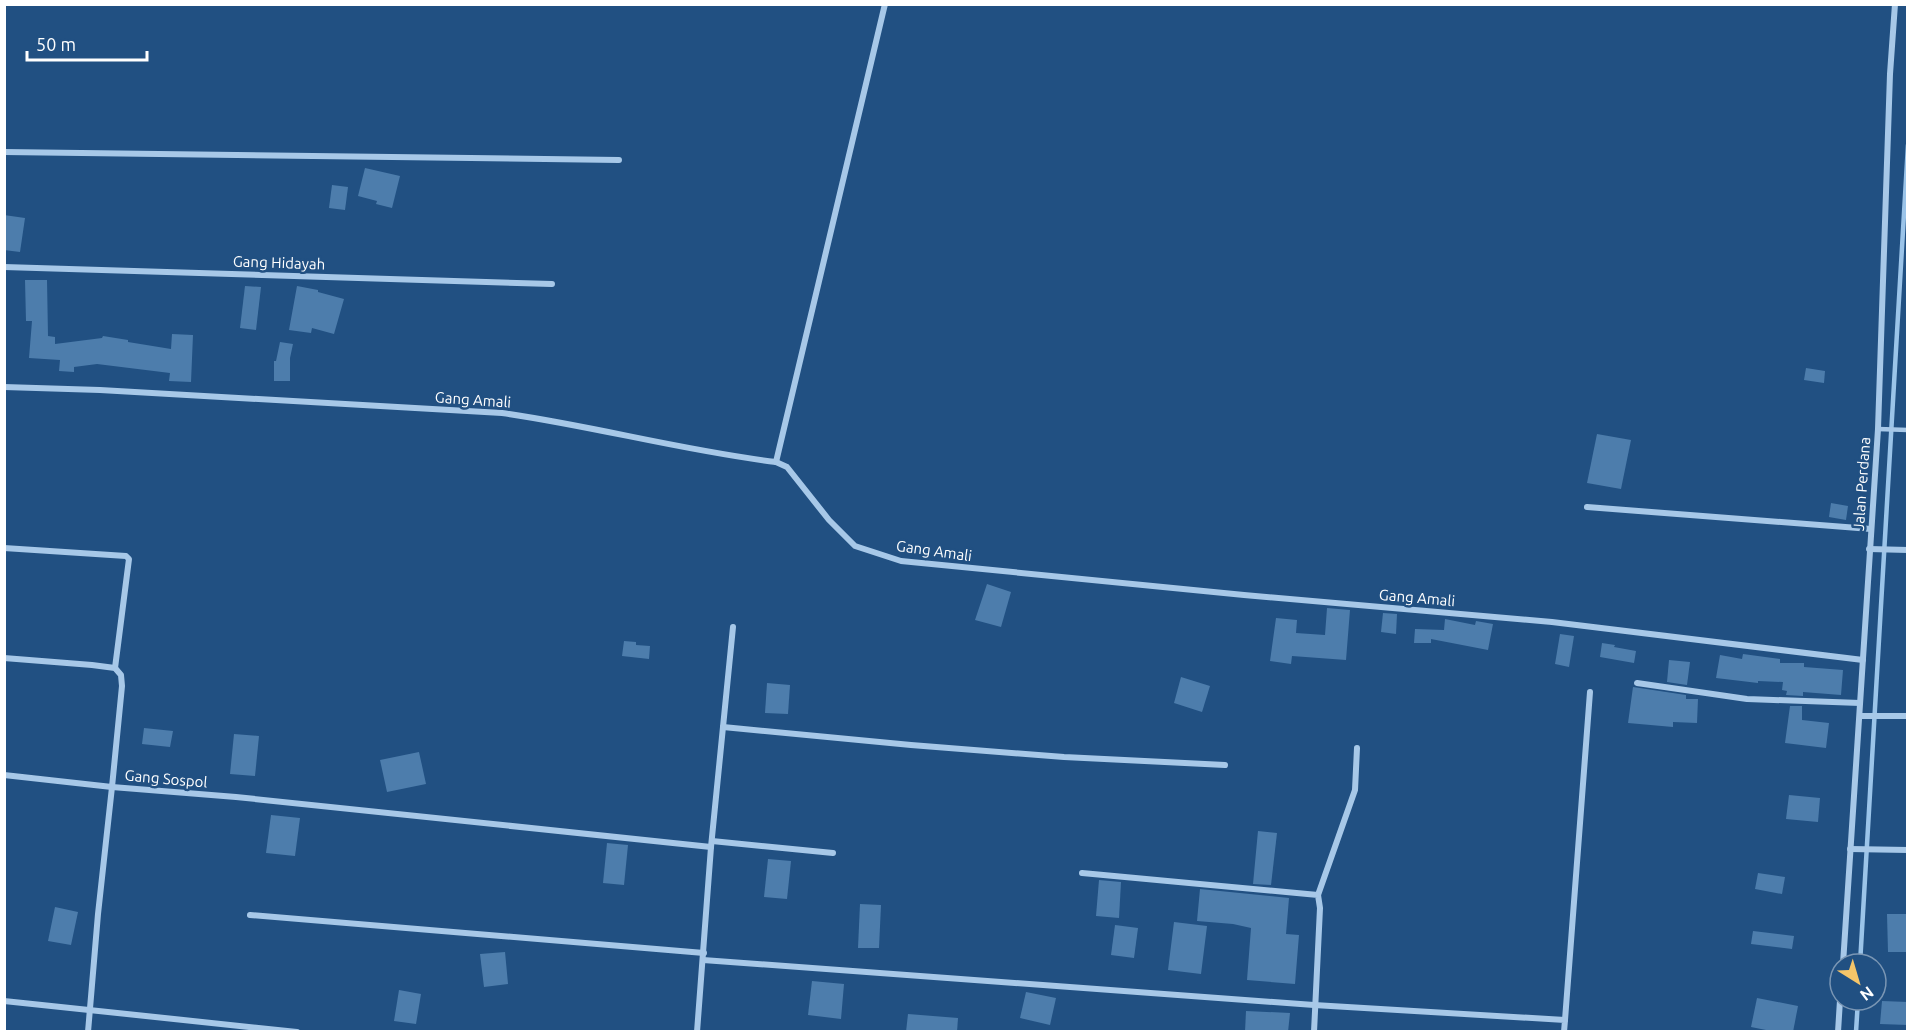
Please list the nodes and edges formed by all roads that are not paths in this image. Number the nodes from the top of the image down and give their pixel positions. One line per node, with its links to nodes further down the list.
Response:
1 (885, 4): 10 (street)
2 (1895, 4): 8 (street, Jalan Perdana)
3 (4, 152): 4 (street)
4 (619, 160)
5 (4, 267): 6 (street, Gang Hidayah)
6 (552, 284)
7 (4, 387): 10 (street, Gang Amali)
8 (1881, 428): 9 (lane); 12 (street, Jalan Perdana)
9 (1908, 430)
10 (776, 462): 18 (street, Gang Amali)
11 (1587, 507): 12 (street)
12 (1871, 529): 14 (street, Jalan Perdana)
13 (4, 548): 19 (street)
14 (1872, 549): 15 (street); 18 (street, Jalan Perdana)
15 (1908, 550)
16 (733, 627): 25 (street)
17 (4, 658): 19 (street)
18 (1863, 660): 22 (street, Jalan Perdana)
19 (116, 668): 29 (street)
20 (1637, 683): 22 (street)
21 (1590, 692): 43 (street)
22 (1860, 703): 23 (street, Jalan Perdana)
23 (1860, 716): 24 (street); 31 (street, Jalan Perdana)
24 (1908, 716)
25 (723, 727): 27 (street); 30 (street)
26 (1357, 748): 35 (street)
27 (1225, 765)
28 (4, 775): 29 (street)
29 (112, 787): 30 (street, Gang Sospol); 41 (street, Gang Sospol)
30 (712, 844): 33 (street, Gang Sospol); 38 (street)
31 (1853, 849): 32 (street); 37 (street, Jalan Perdana)
32 (1908, 850)
33 (833, 853)
34 (1082, 873): 35 (street)
35 (1318, 895): 40 (street)
36 (250, 915): 38 (street)
37 (1844, 952)
38 (703, 956): 40 (street); 46 (street)
39 (4, 1000): 41 (street)
40 (1314, 1005): 43 (street); 47 (street)
41 (90, 1010): 44 (street, Gang Sospol); 45 (street)
42 (1839, 1012): 49 (street)
43 (1565, 1020): 48 (street)
44 (88, 1032)
45 (297, 1032)
46 (697, 1032)
47 (1314, 1032)
48 (1564, 1032)
49 (1838, 1032)

